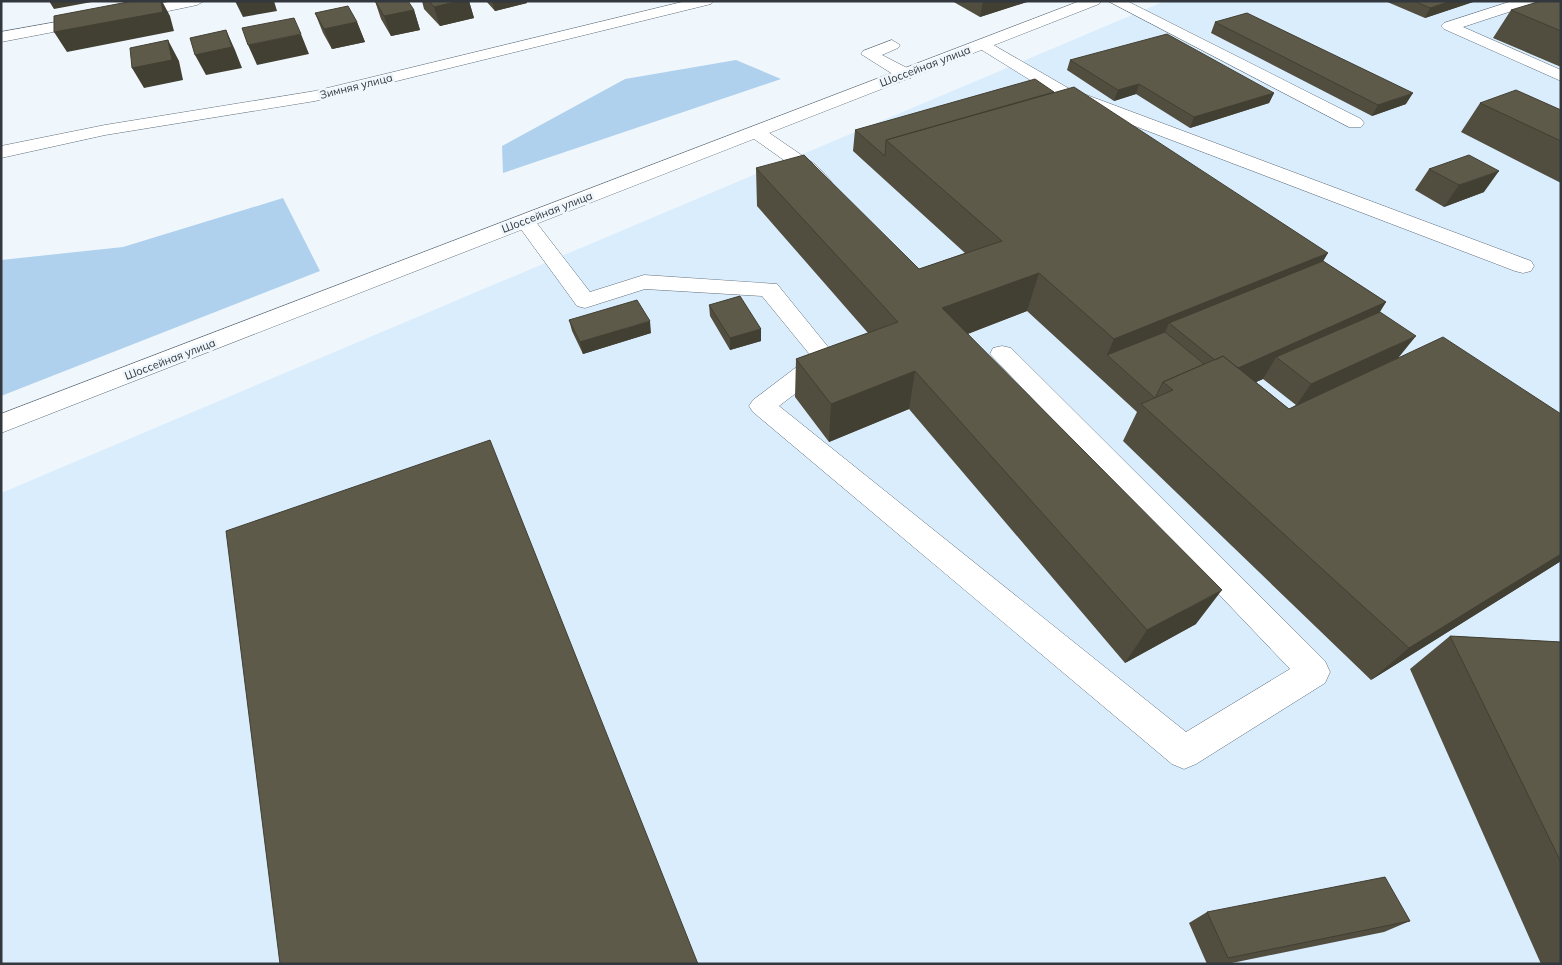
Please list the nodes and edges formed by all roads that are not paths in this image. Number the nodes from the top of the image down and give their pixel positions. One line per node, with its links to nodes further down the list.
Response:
1 (197, 1): 6 (main road)
2 (706, 1): 15 (main road, Зимняя улица)
3 (1094, 1): 7 (main road, Шоссейная улица)
4 (1115, 1): 12 (main road)
5 (1528, 1): 10 (main road)
6 (1, 37)
7 (983, 44): 9 (main road, Шоссейная улица); 11 (main road)
8 (892, 45): 9 (main road)
9 (905, 74): 13 (main road, Шоссейная улица)
10 (1561, 76)
11 (1068, 94): 14 (main road); 18 (main road)
12 (1355, 123)
13 (756, 132): 16 (main road); 17 (main road, Шоссейная улица)
14 (1141, 142)
15 (1, 152)
16 (836, 195)
17 (525, 221): 19 (main road); 20 (main road, Шоссейная улица)
18 (1522, 266)
19 (1002, 354)
20 (1, 424)

